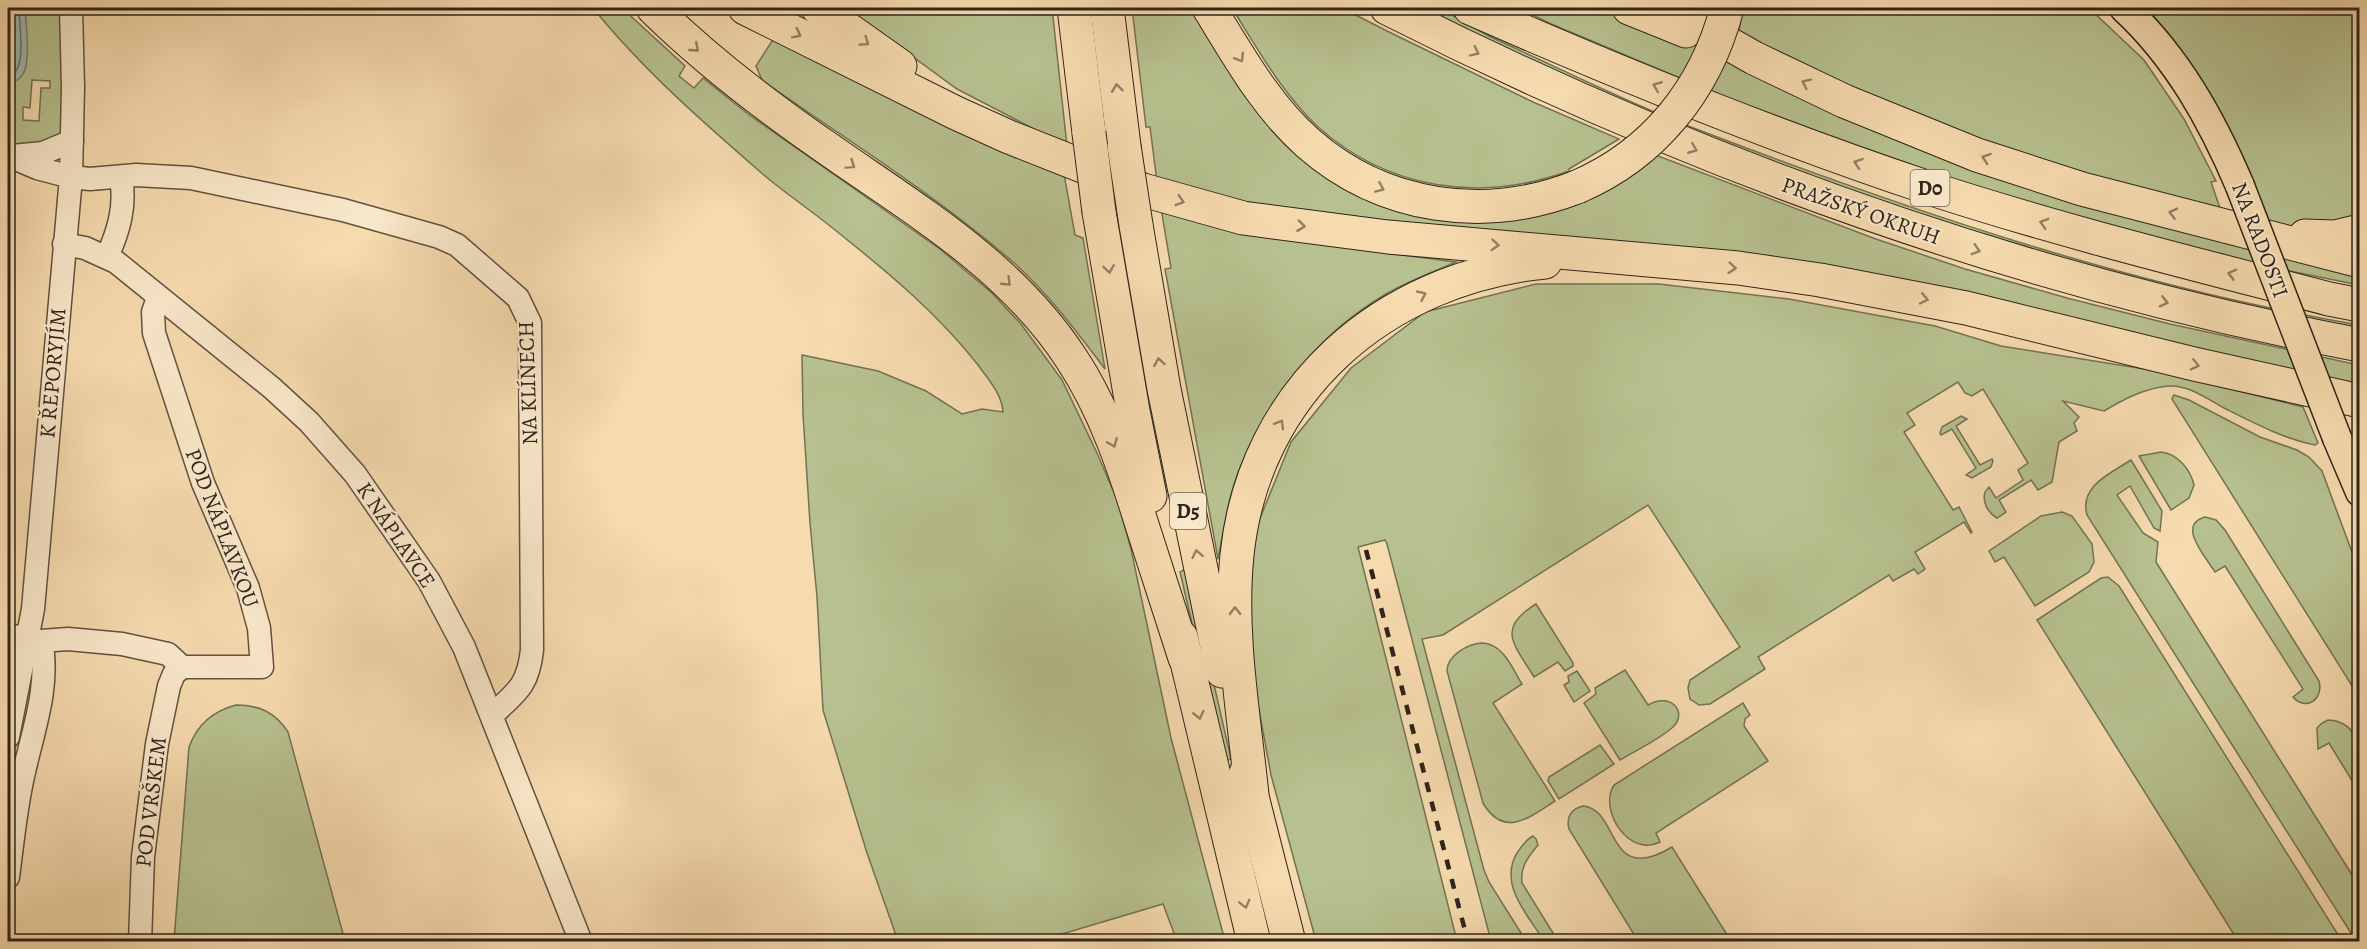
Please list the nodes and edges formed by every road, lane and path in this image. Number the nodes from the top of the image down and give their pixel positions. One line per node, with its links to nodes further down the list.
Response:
1 (70, 8): 15 (street, K ŘEPORYJÍM)
2 (653, 8): 32 (highway, one-way to 32)
3 (744, 8): 17 (highway, one-way to 17)
4 (818, 8): 17 (highway, one-way to 17)
5 (1074, 8): 32 (highway, D5, one-way to 32, bridge)
6 (1107, 8): 36 (highway, D5, one-way to 6, bridge)
7 (1209, 8): 12 (highway, one-way to 12, bridge)
8 (1387, 8): 28 (highway, PRAŽSKÝ OKRUH / D0, one-way to 28)
9 (1470, 8): 27 (highway, PRAŽSKÝ OKRUH / D0, one-way to 9)
10 (1629, 8): 14 (highway)
11 (1666, 8): 14 (highway)
12 (1727, 8)
13 (2124, 8): 30 (main road, NA RADOSTI, bridge)
14 (1754, 58): 20 (highway, one-way to 14)
15 (72, 141): 16 (street); 18 (street, K ŘEPORYJÍM)
16 (8, 156): 18 (street, NA KLÍNECH)
17 (1066, 160): 25 (highway, one-way to 25)
18 (70, 177): 19 (street, NA KLÍNECH); 22 (street, K ŘEPORYJÍM)
19 (121, 177): 23 (street); 34 (street, NA KLÍNECH)
20 (2230, 227): 21 (highway); 24 (highway)
21 (2360, 231)
22 (64, 244): 23 (street, K NÁPLAVCE); 31 (street, K ŘEPORYJÍM)
23 (107, 257): 26 (street, K NÁPLAVCE)
24 (2360, 261)
25 (1674, 262): 29 (highway, one-way to 29); 36 (highway, one-way to 25)
26 (158, 298): 33 (street, POD NÁPLAVKOU); 34 (street, K NÁPLAVCE)
27 (2360, 305)
28 (2360, 345)
29 (2360, 399)
30 (2360, 492)
31 (25, 638): 33 (street); 35 (street, K ŘEPORYJÍM); 37 (street, K ŘEPORYJÍM)
32 (1185, 658): 40 (highway, D5, one-way to 40)
33 (182, 667): 38 (street, POD VRŠKEM)
34 (492, 715): 39 (street, K NÁPLAVCE)
35 (8, 737)
36 (1252, 795): 41 (highway, D5)
37 (8, 877)
38 (140, 942)
39 (580, 942)
40 (1254, 942)
41 (1289, 942)

